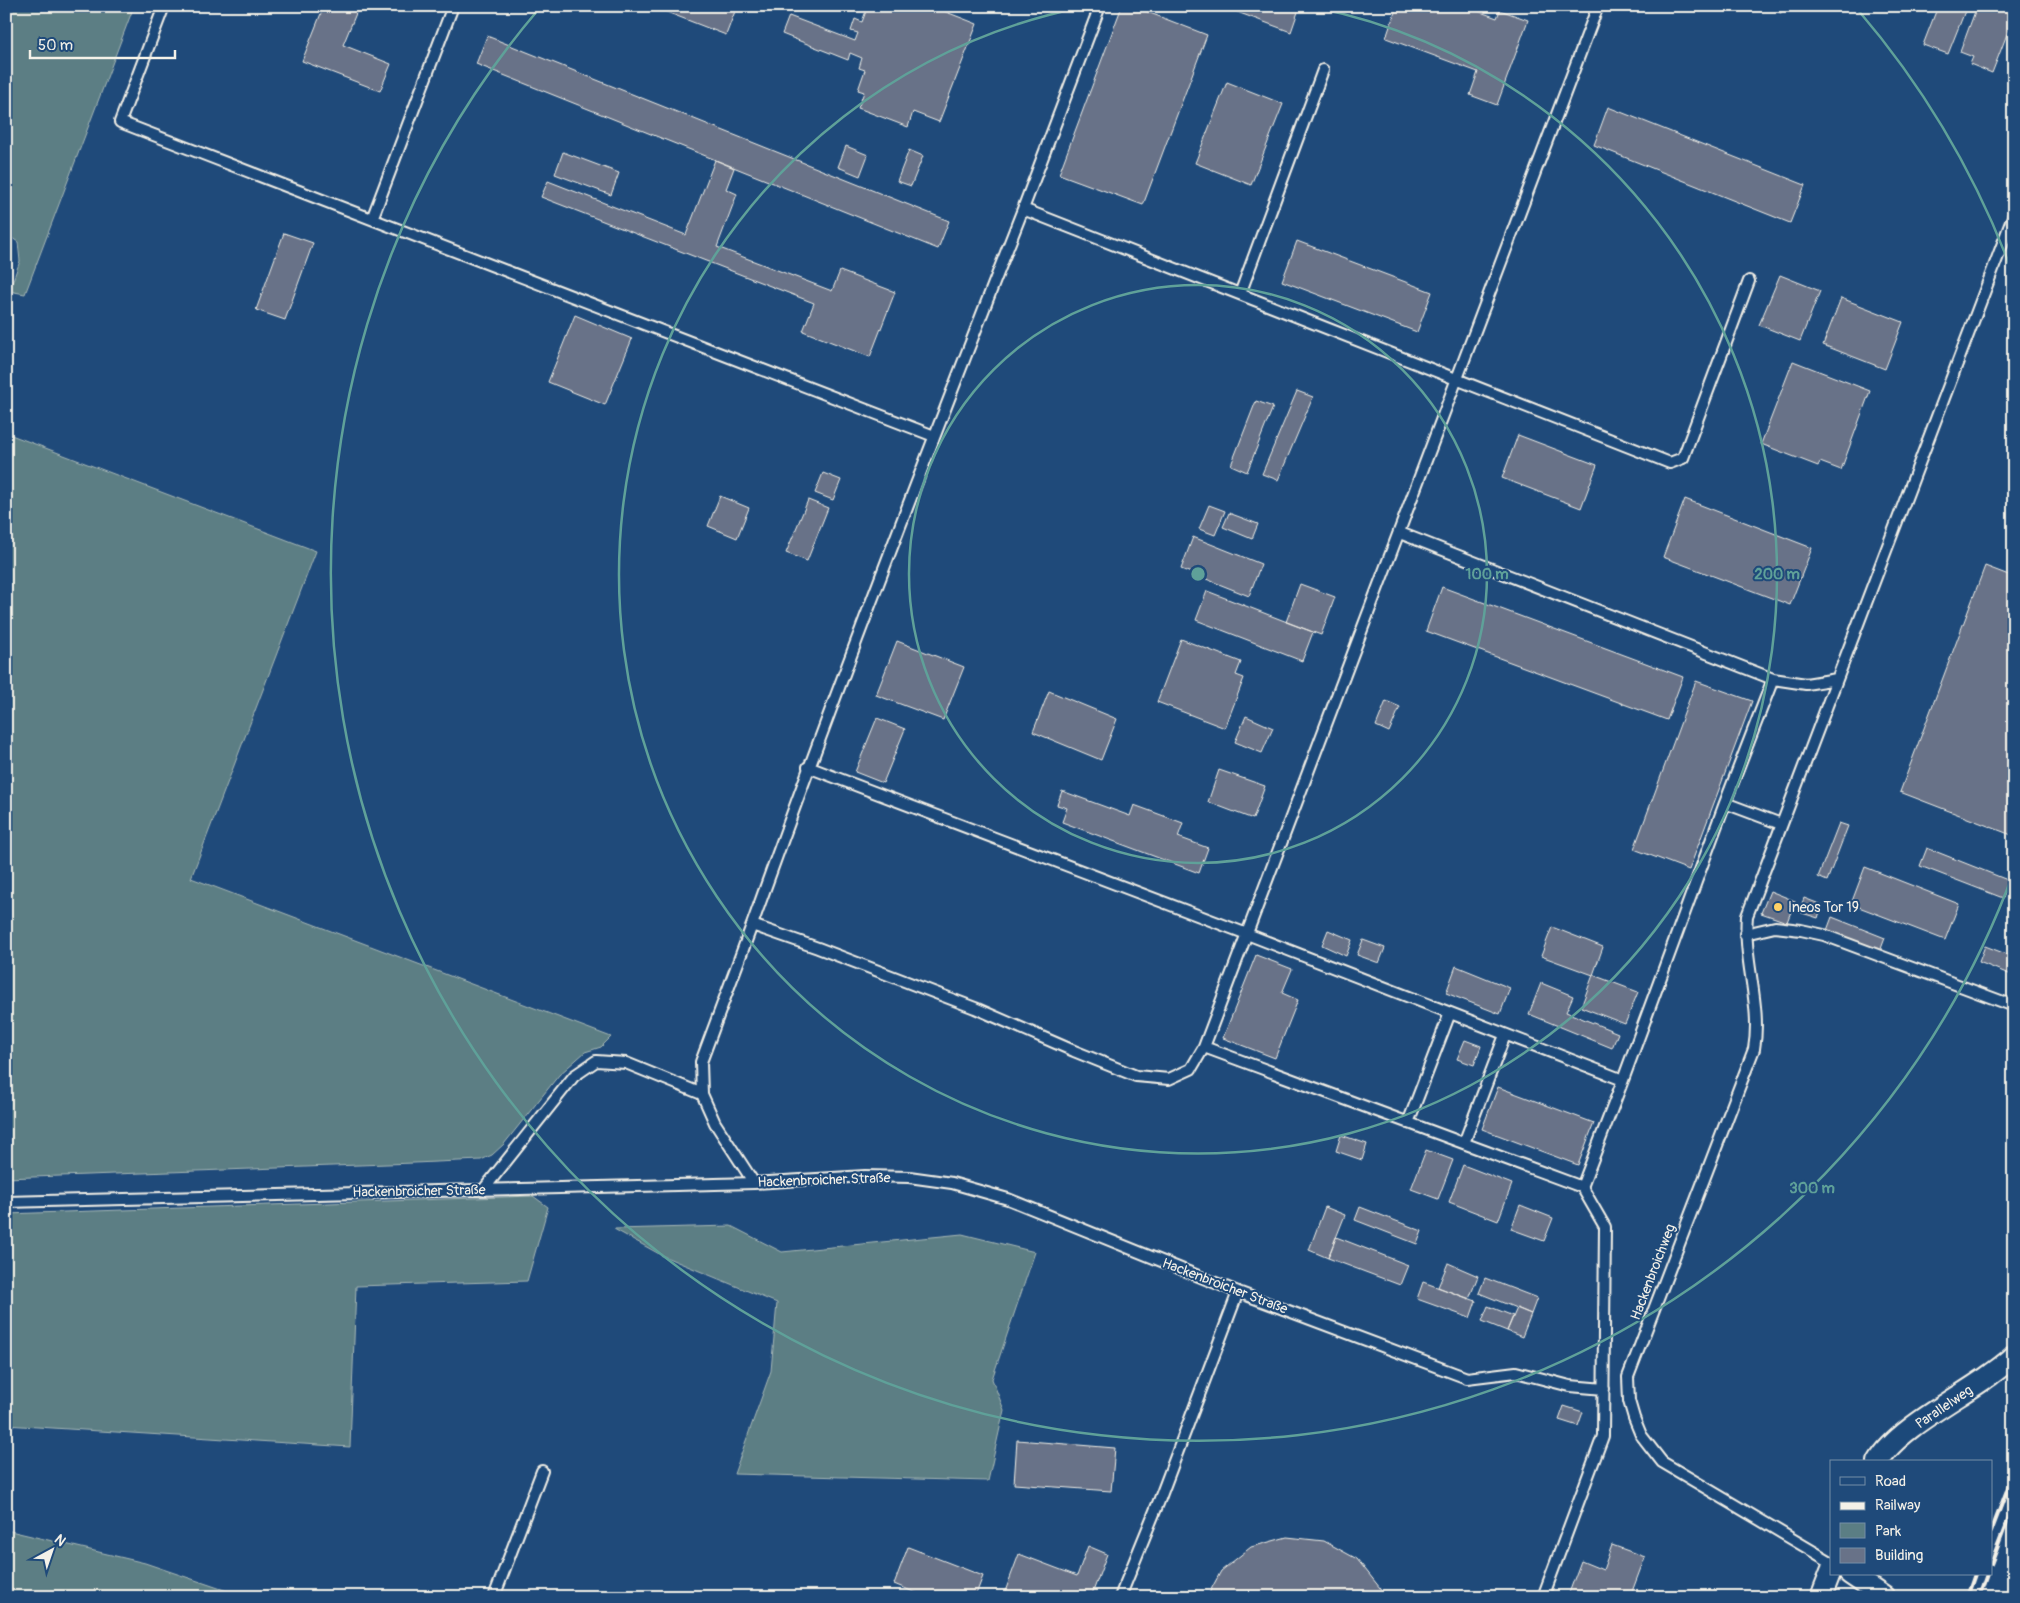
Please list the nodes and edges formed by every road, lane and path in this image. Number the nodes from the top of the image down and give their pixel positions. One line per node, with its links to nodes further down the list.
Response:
1 (164, 6): 8 (lane)
2 (453, 6): 8 (lane)
3 (1100, 6): 6 (lane)
4 (1598, 6): 11 (lane)
5 (1323, 70): 10 (lane)
6 (1023, 209): 10 (lane); 12 (lane)
7 (2014, 214): 14 (lane, Hackenbroichweg)
8 (372, 219): 12 (lane)
9 (1749, 281): 11 (lane)
10 (1240, 294): 11 (lane)
11 (1457, 380): 13 (lane)
12 (934, 436): 16 (lane)
13 (1400, 533): 15 (lane); 20 (lane)
14 (1837, 678): 15 (lane); 18 (lane, Hackenbroichweg)
15 (1773, 679): 17 (lane)
16 (808, 767): 19 (lane); 20 (lane)
17 (1725, 803): 18 (lane); 26 (lane)
18 (1781, 824): 21 (lane, Hackenbroichweg)
19 (752, 925): 25 (lane); 27 (lane)
20 (1247, 934): 23 (lane); 25 (lane)
21 (1746, 934): 22 (lane); 39 (lane, Hackenbroichweg)
22 (2014, 1006)
23 (1450, 1013): 24 (lane); 28 (lane)
24 (1505, 1035): 26 (lane); 29 (lane)
25 (1204, 1047): 28 (lane)
26 (1623, 1080): 31 (lane)
27 (702, 1094): 30 (lane); 32 (lane)
28 (1408, 1123): 29 (lane)
29 (1464, 1144): 31 (lane)
30 (754, 1183): 32 (lane, Hackenbroicher Straße); 34 (lane, Hackenbroicher Straße)
31 (1582, 1187): 36 (lane)
32 (484, 1189): 33 (lane, Hackenbroicher Straße)
33 (6, 1202)
34 (1238, 1292): 36 (lane, Hackenbroicher Straße); 43 (lane)
35 (2014, 1356): 37 (street, Parallelweg)
36 (1604, 1389): 44 (lane)
37 (1880, 1460)
38 (542, 1471): 42 (lane)
39 (1830, 1561)
40 (1830, 1574): 45 (street)
41 (1853, 1576): 46 (street)
42 (494, 1597)
43 (1120, 1597)
44 (1543, 1597)
45 (1821, 1597)
46 (1884, 1597)

